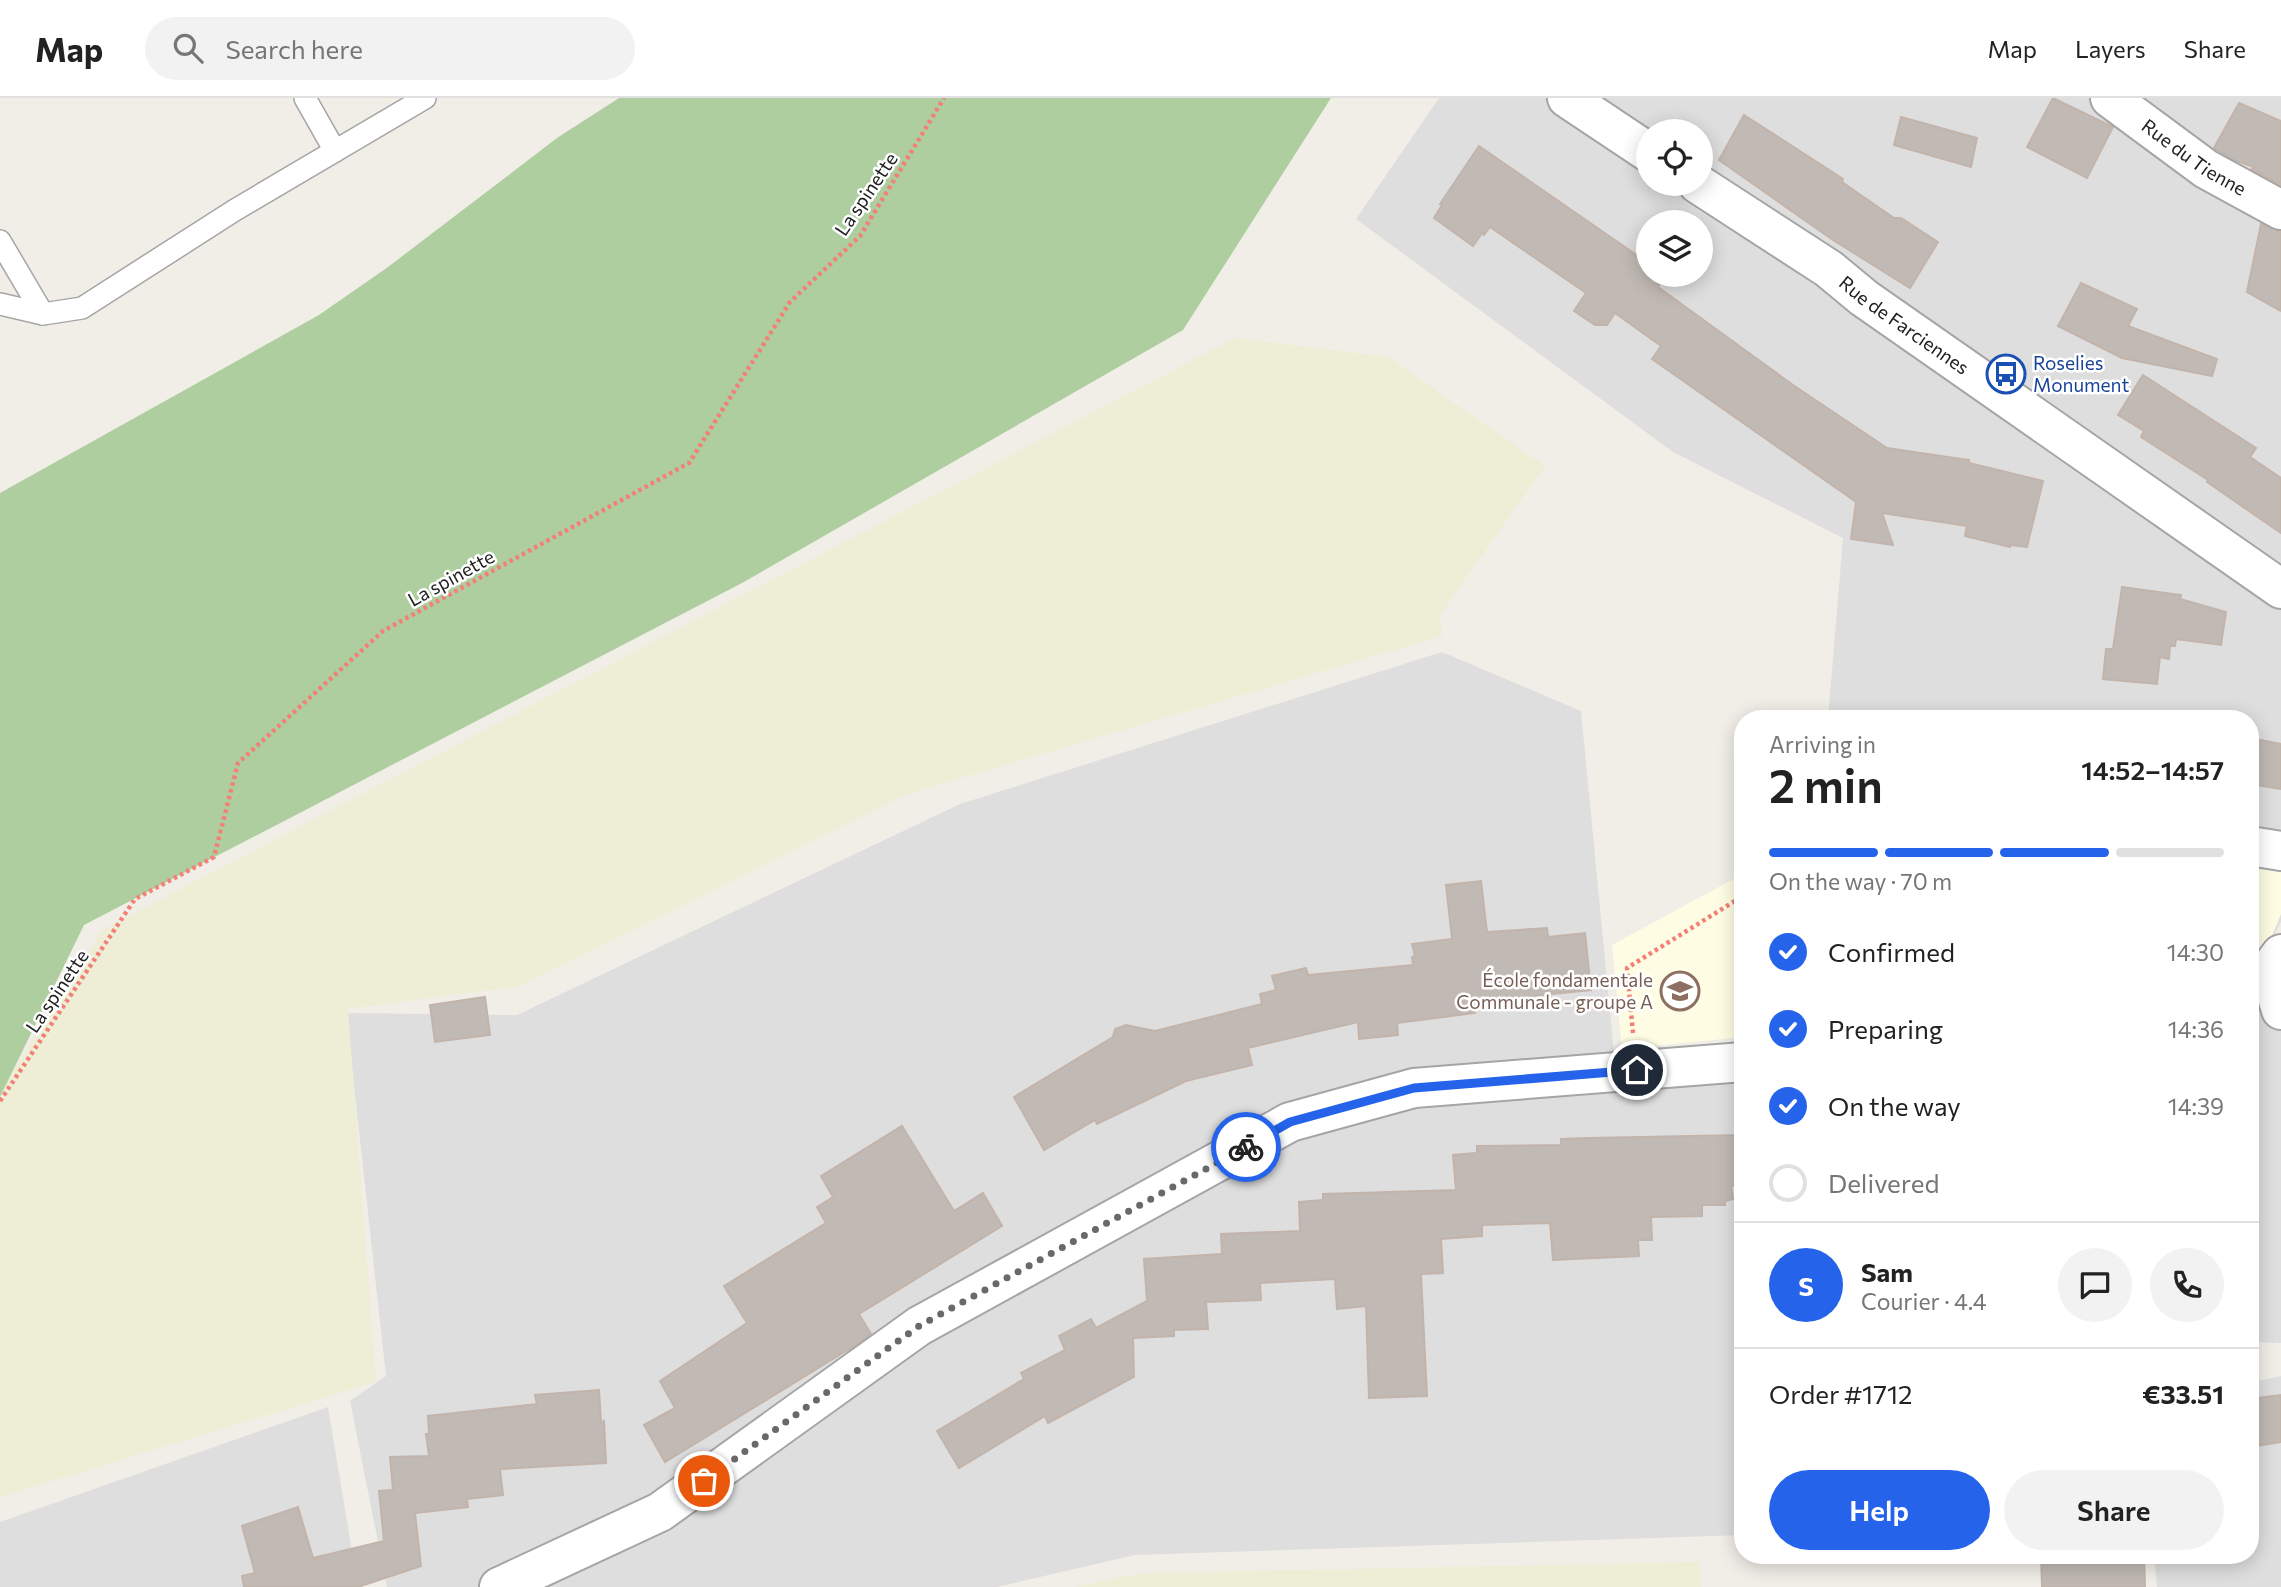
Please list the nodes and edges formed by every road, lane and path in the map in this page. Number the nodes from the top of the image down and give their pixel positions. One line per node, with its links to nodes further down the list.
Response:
1 (304, 98): 7 (lane)
2 (425, 98): 7 (lane)
3 (944, 98): 21 (path, La spinette)
4 (1567, 98): 6 (street)
5 (2110, 98): 9 (street, Rue du Tienne)
6 (1636, 144)
7 (335, 151): 12 (lane)
8 (1713, 194): 13 (street, Rue de Farciennes)
9 (2281, 210)
10 (0, 241): 12 (lane)
11 (0, 304): 12 (lane)
12 (43, 314)
13 (2281, 590)
14 (2259, 847): 15 (street)
15 (2281, 851)
16 (1734, 902): 20 (path)
17 (2267, 969): 18 (street)
18 (2281, 1010)
19 (1734, 1063): 20 (street)
20 (1637, 1070): 22 (street)
21 (0, 1101)
22 (499, 1587)

